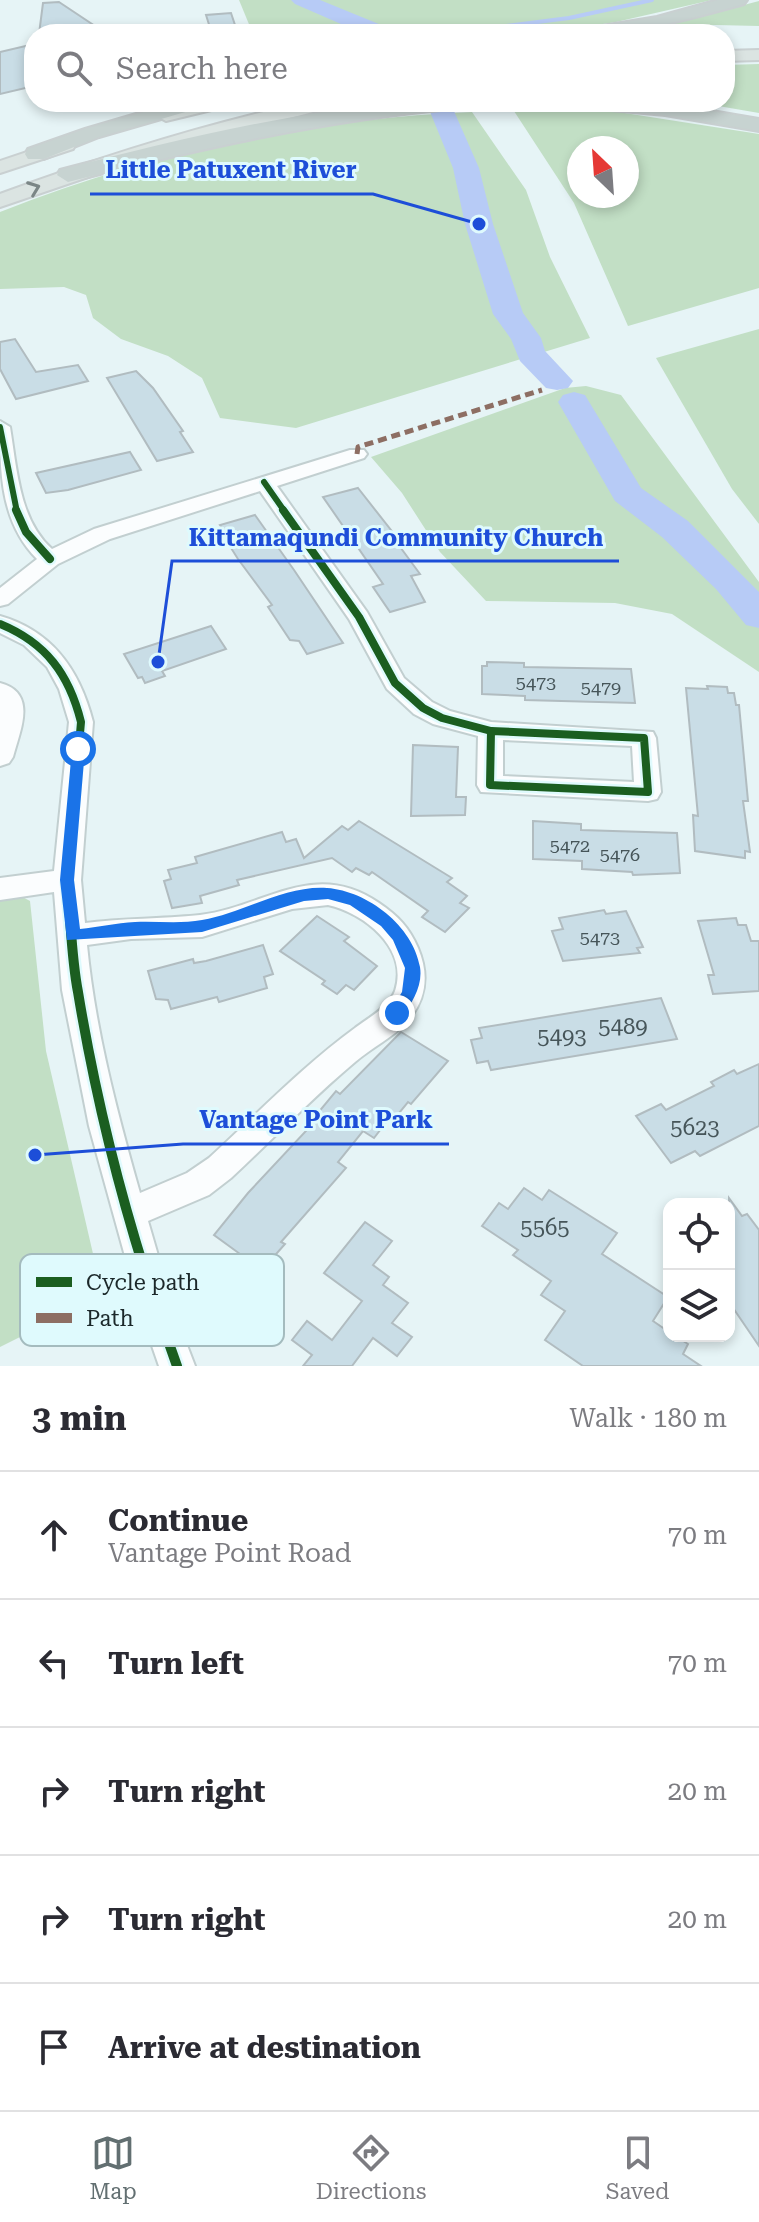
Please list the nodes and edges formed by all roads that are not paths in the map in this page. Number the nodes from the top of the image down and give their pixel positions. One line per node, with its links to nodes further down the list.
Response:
1 (738, 0): 2 (highway)
2 (648, 24)
3 (759, 55): 4 (main road)
4 (735, 56)
5 (164, 112): 11 (highway)
6 (185, 112): 11 (main road)
7 (284, 112): 13 (main road)
8 (367, 112): 13 (highway)
9 (683, 112): 10 (highway)
10 (759, 125)
11 (36, 154): 12 (main road)
12 (0, 167)
13 (68, 175): 14 (main road, one-way to 13)
14 (0, 201)
15 (0, 427): 18 (street)
16 (357, 454): 17 (street)
17 (264, 482): 18 (street); 22 (street)
18 (50, 559): 19 (street)
19 (0, 599)
20 (0, 624): 24 (street)
21 (0, 691): 23 (street)
22 (491, 731): 22 (street)
23 (2, 743)
24 (67, 880): 25 (street); 26 (street)
25 (0, 889)
26 (73, 936): 27 (street); 27 (street)
27 (129, 1213): 28 (street)
28 (141, 1254)
29 (170, 1346): 30 (street)
30 (177, 1366)

